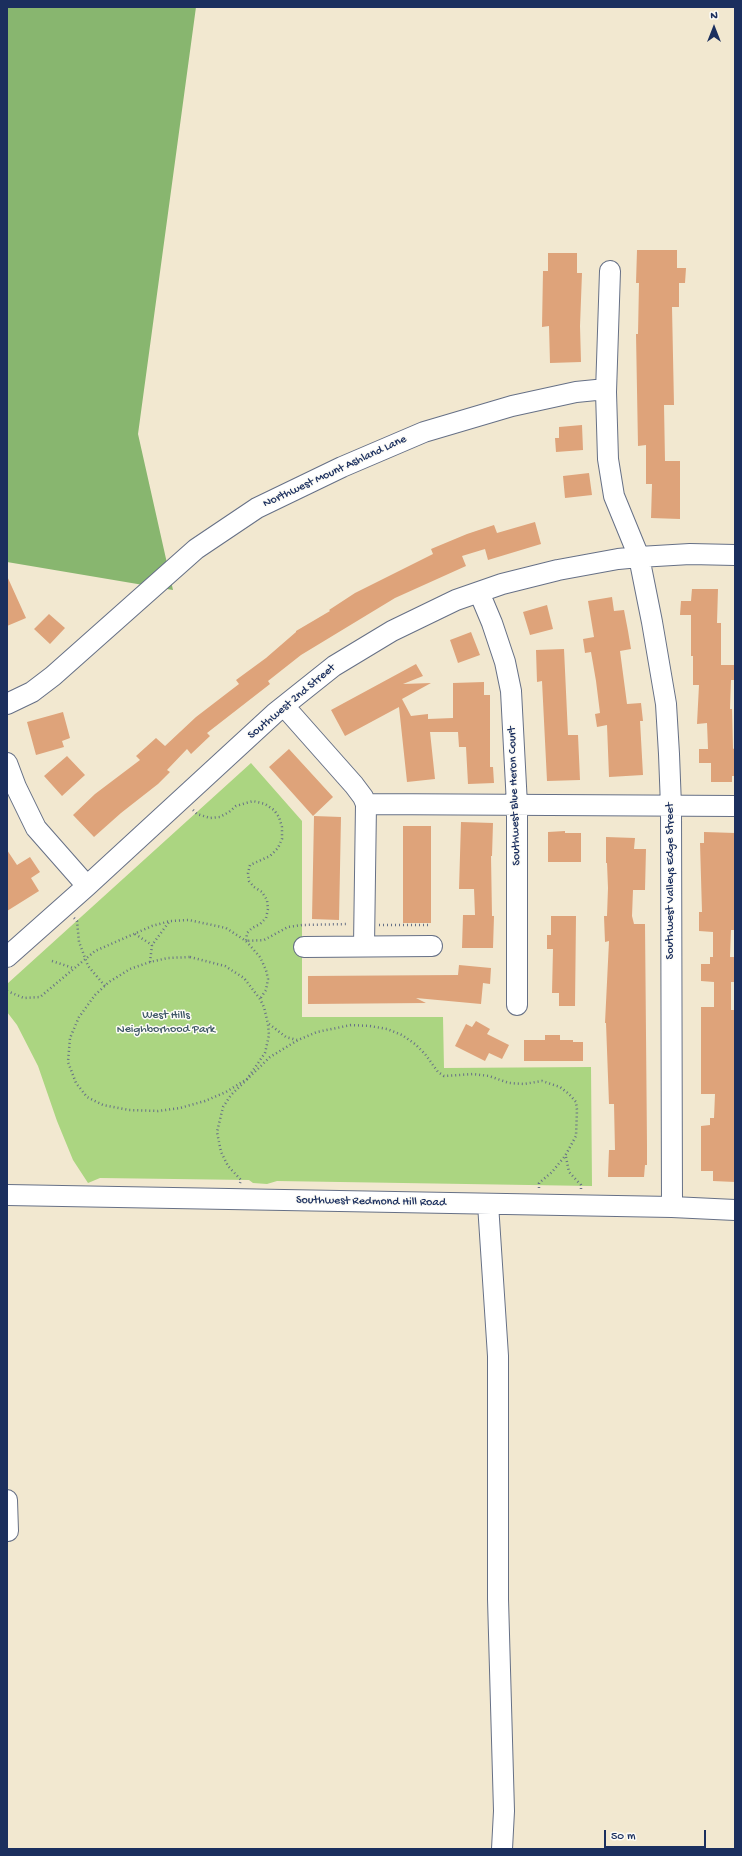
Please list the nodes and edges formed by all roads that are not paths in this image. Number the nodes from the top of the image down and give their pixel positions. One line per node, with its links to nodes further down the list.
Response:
1 (610, 271): 2 (street, Southwest Valleys Edge Street)
2 (606, 389): 4 (street, Southwest Valleys Edge Street); 6 (street, Northwest Mount Ashland Lane)
3 (735, 555): 4 (street, Southwest 2nd Street)
4 (638, 557): 5 (street, Southwest 2nd Street); 11 (street, Southwest Valleys Edge Street)
5 (479, 592): 7 (street, Southwest 2nd Street); 10 (street, Southwest Blue Heron Court)
6 (7, 704)
7 (284, 706): 9 (street); 13 (street, Southwest 2nd Street)
8 (7, 763): 13 (street)
9 (366, 804): 10 (street); 14 (street)
10 (517, 805): 11 (street); 18 (street, Southwest Blue Heron Court)
11 (671, 806): 12 (street); 21 (street, Southwest Valleys Edge Street)
12 (735, 806)
13 (88, 886): 17 (street, Southwest 2nd Street)
14 (364, 946): 15 (street); 16 (street)
15 (432, 946)
16 (304, 947)
17 (7, 957)
18 (517, 1005)
19 (7, 1196): 20 (street, Southwest Redmond Hill Road)
20 (488, 1204): 21 (street, Southwest Redmond Hill Road); 25 (street)
21 (672, 1208): 22 (street, Southwest Redmond Hill Road)
22 (735, 1210)
23 (7, 1500): 24 (street)
24 (8, 1531)
25 (502, 1849)

